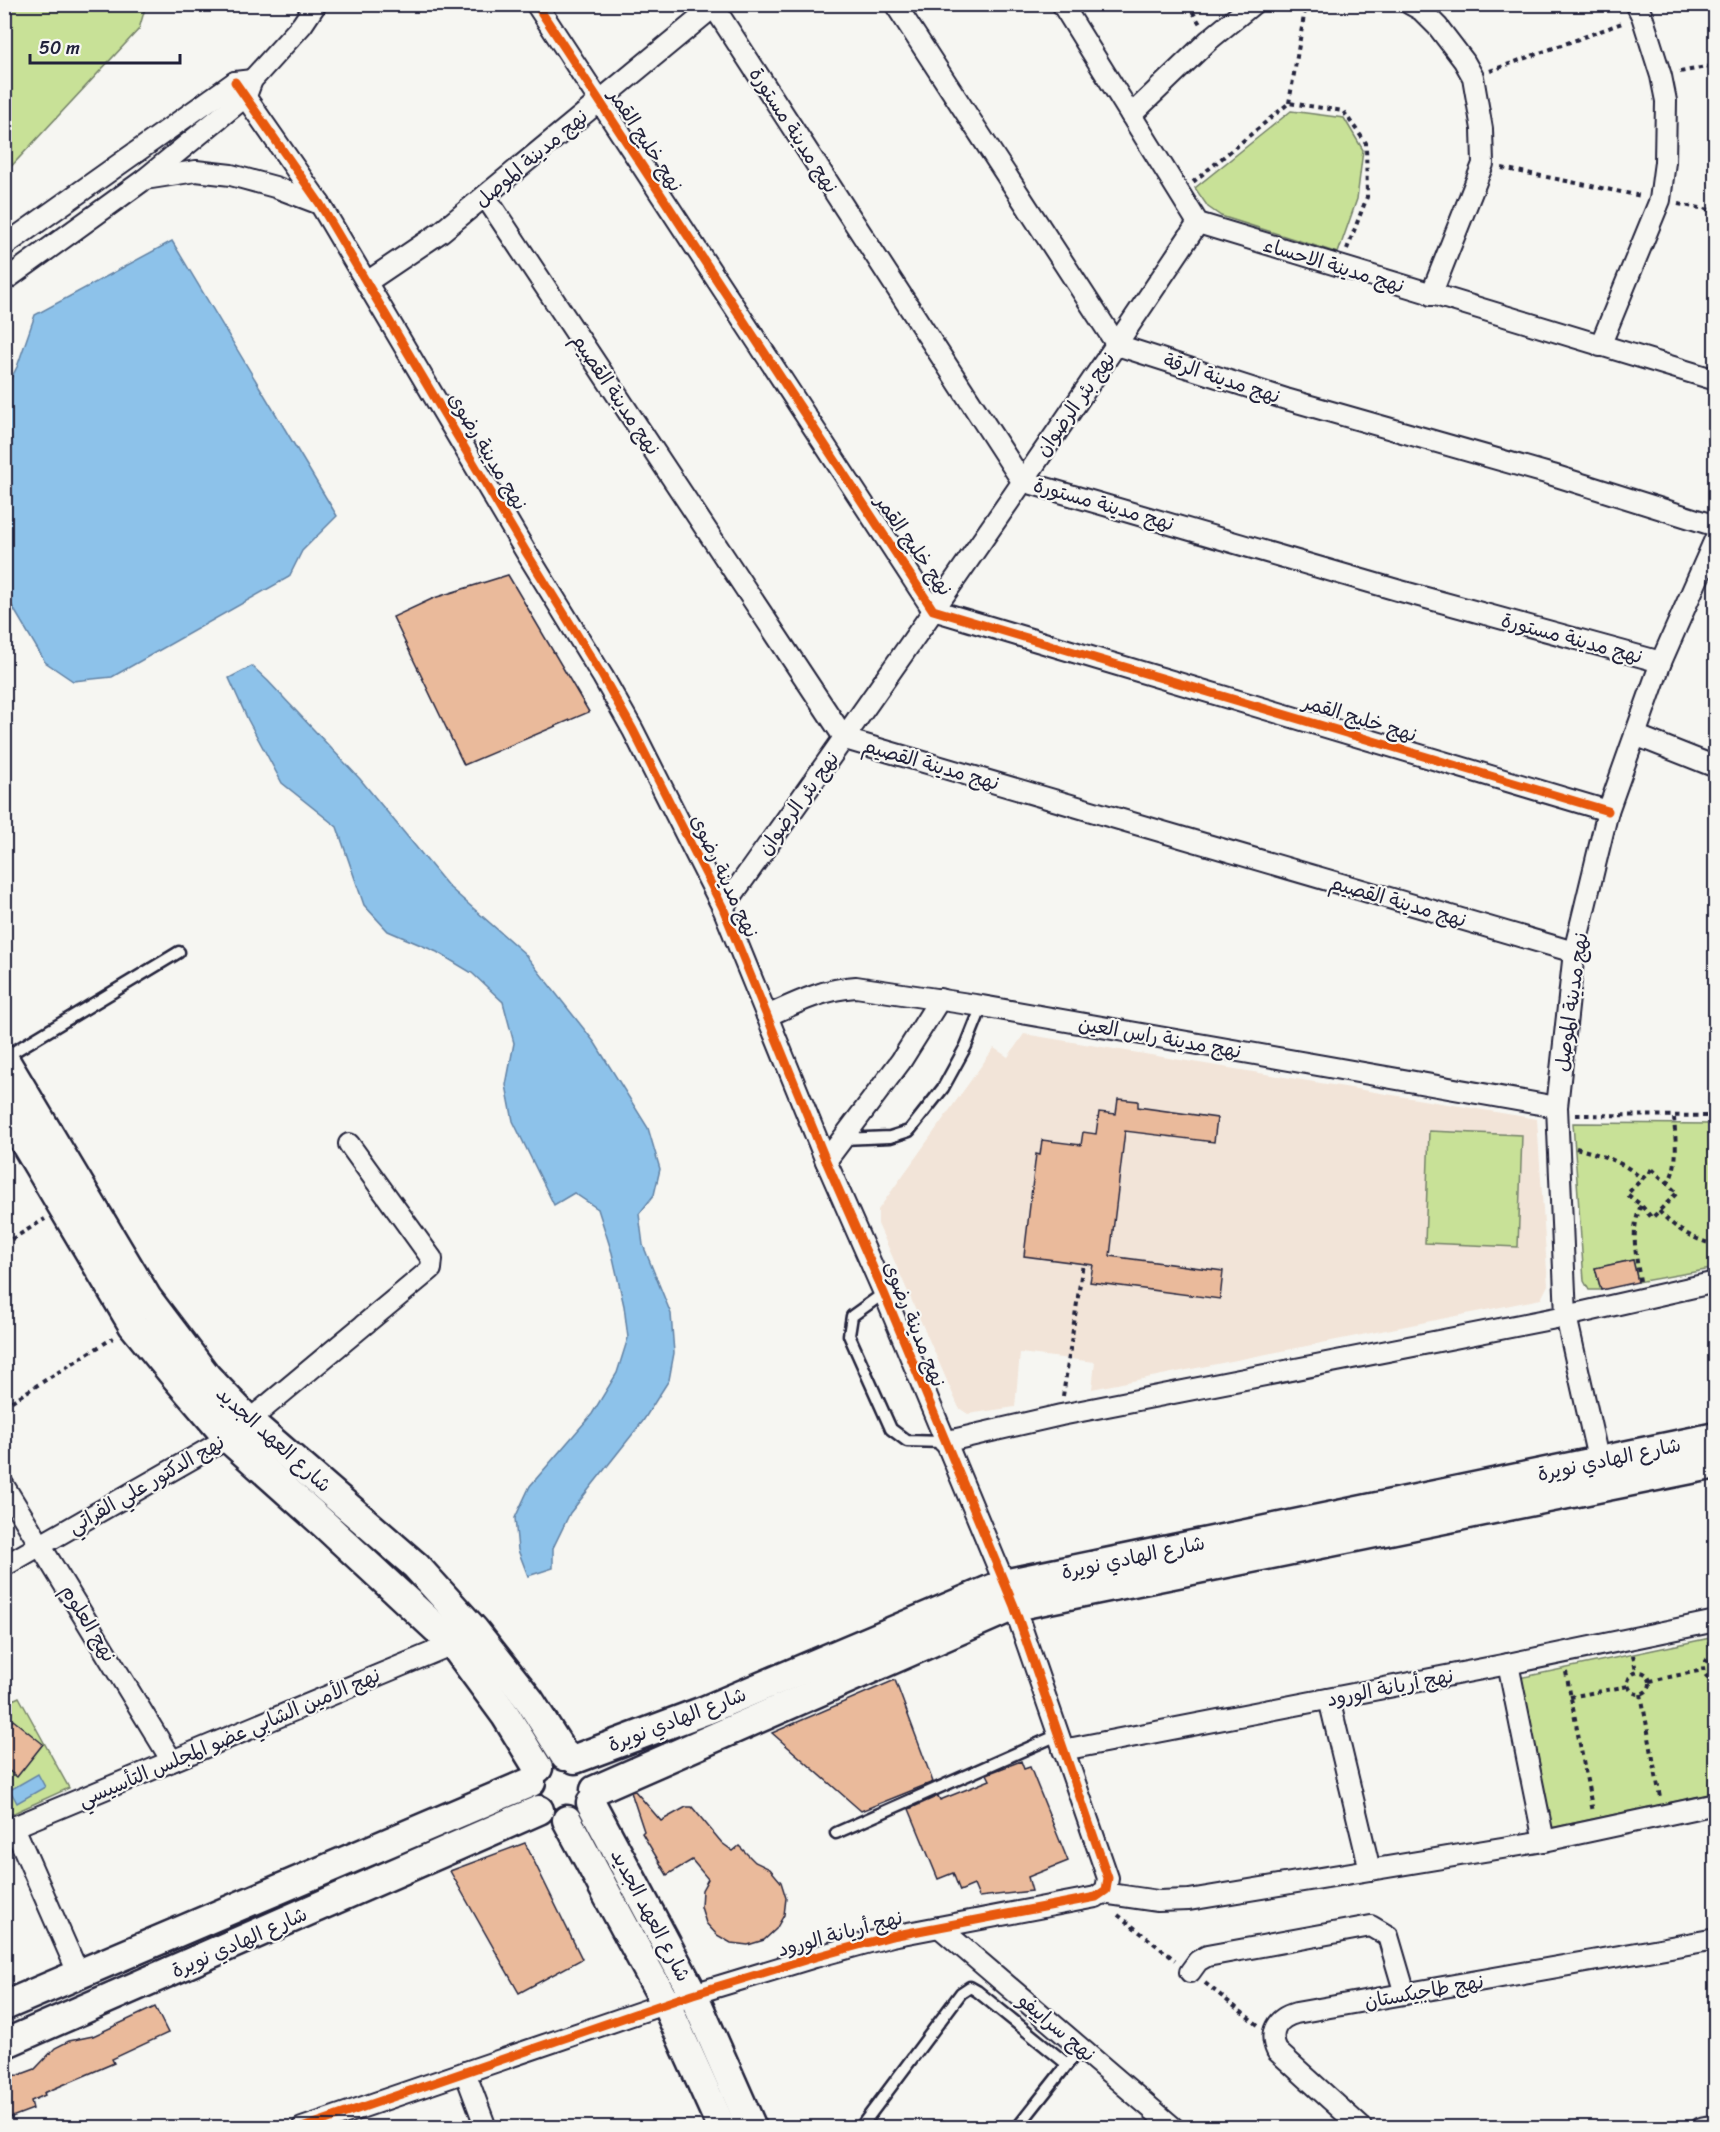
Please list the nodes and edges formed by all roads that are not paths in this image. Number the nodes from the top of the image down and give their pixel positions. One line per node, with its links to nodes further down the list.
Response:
1 (316, 4): 9 (street)
2 (536, 4): 10 (street, نهج خليج القمر)
3 (895, 4): 20 (street)
4 (1062, 4): 11 (street)
5 (1253, 4): 11 (street)
6 (1410, 4): 19 (street)
7 (715, 6): 10 (street, نهج مدينة الموصل); 23 (street, نهج مدينة مستورة)
8 (1639, 10): 21 (street)
9 (244, 86): 12 (street); 14 (street, نهج مدينة رضوى); 16 (street)
10 (599, 102): 13 (street, نهج مدينة الموصل); 26 (street, نهج خليج القمر)
11 (1131, 115): 15 (street)
12 (145, 179): 14 (street); 17 (street)
13 (485, 196): 18 (street, نهج مدينة الموصل); 29 (street, نهج مدينة القصيم)
14 (320, 204): 18 (street, نهج مدينة رضوى)
15 (1198, 223): 19 (street, نهج مدينة الاحساء); 20 (street, نهج بئر الرضوان)
16 (4, 246)
17 (4, 281)
18 (367, 282): 32 (street, نهج مدينة رضوى)
19 (1431, 294): 21 (street, نهج مدينة الاحساء)
20 (1117, 345): 23 (street, نهج بئر الرضوان); 24 (street, نهج مدينة الرقة)
21 (1600, 346): 22 (street, نهج مدينة الاحساء)
22 (1716, 380)
23 (1022, 481): 26 (street, نهج بئر الرضوان); 27 (street, نهج مدينة مستورة)
24 (1716, 526)
25 (1716, 537): 27 (street, نهج مدينة الموصل)
26 (933, 610): 29 (street, نهج بئر الرضوان); 31 (street, نهج خليج القمر)
27 (1661, 662): 28 (street, نهج مدينة الموصل)
28 (1635, 735): 30 (street); 31 (street, نهج مدينة الموصل)
29 (845, 739): 32 (street, نهج بئر الرضوان); 34 (street, نهج مدينة القصيم)
30 (1716, 766)
31 (1608, 811): 34 (street, نهج مدينة الموصل)
32 (723, 908): 37 (street, نهج مدينة رضوى)
33 (179, 952): 38 (lane)
34 (1574, 952): 40 (street, نهج مدينة الموصل)
35 (940, 999): 36 (street, نهج مدينة راس العين); 37 (street, نهج مدينة راس العين); 41 (street)
36 (982, 1006): 40 (street, نهج مدينة راس العين); 41 (lane)
37 (767, 1016): 43 (street, نهج مدينة رضوى)
38 (4, 1058): 47 (main road, شارع العهد الجديد)
39 (4, 1108): 47 (main road, شارع العهد الجديد)
40 (1557, 1111): 46 (street, نهج مدينة الموصل)
41 (842, 1139): 43 (street)
42 (349, 1144): 47 (street, نهج الدكتور علي الفراتي)
43 (826, 1161): 45 (street, نهج مدينة رضوى)
44 (1716, 1282): 46 (street)
45 (884, 1293): 49 (street, نهج مدينة رضوى); 49 (lane)
46 (1566, 1316): 49 (street); 51 (street, نهج مدينة الموصل)
47 (238, 1430): 53 (street, نهج الدكتور علي الفراتي); 57 (main road, شارع العهد الجديد); 62 (main road, شارع العهد الجديد)
48 (1716, 1437): 51 (main road, شارع الهادي نويرة)
49 (944, 1442): 55 (street, نهج مدينة رضوى)
50 (1716, 1464): 51 (main road, شارع الهادي نويرة)
51 (1600, 1474): 55 (main road, شارع الهادي نويرة)
52 (4, 1486): 53 (street, نهج العلوم)
53 (41, 1544): 54 (street, نهج الدكتور علي الفراتي); 63 (street, نهج العلوم)
54 (4, 1566)
55 (1009, 1595): 60 (main road, شارع الهادي نويرة); 61 (street)
56 (1716, 1621): 58 (street, نهج أريانة الورود)
57 (453, 1644): 63 (street, نهج الأمين الشابي عضو المجلس التأسيسي); 64 (main road, شارع العهد الجديد)
58 (1508, 1664): 59 (street, نهج أريانة الورود); 71 (street)
59 (1329, 1699): 61 (street, نهج أريانة الورود); 72 (street)
60 (716, 1721): 62 (main road, شارع الهادي نويرة); 65 (main road, شارع الهادي نويرة)
61 (1061, 1742): 70 (lane); 73 (street)
62 (570, 1757): 64 (main road); 65 (main road)
63 (172, 1761): 69 (street, نهج الأمين الشابي عضو المجلس التأسيسي)
64 (535, 1775): 67 (main road); 77 (main road, شارع الهادي نويرة)
65 (593, 1796): 68 (main road); 78 (main road, شارع العهد الجديد)
66 (1716, 1804): 71 (street)
67 (539, 1810): 68 (main road); 82 (main road, شارع الهادي نويرة)
68 (567, 1820): 80 (main road, شارع العهد الجديد)
69 (9, 1829): 77 (street)
70 (836, 1833)
71 (1544, 1841): 72 (street)
72 (1370, 1870): 73 (street)
73 (1103, 1893): 74 (street, نهج أريانة الورود)
74 (939, 1927): 78 (street, نهج أريانة الورود); 83 (street, نهج سراييفو)
75 (1716, 1939): 79 (street, نهج طاجيكستان)
76 (1190, 1972): 79 (street)
77 (79, 1975): 81 (main road, شارع الهادي نويرة)
78 (693, 1994): 80 (street, نهج أريانة الورود); 90 (main road, شارع العهد الجديد)
79 (1405, 1994): 94 (street, نهج طاجيكستان)
80 (666, 2004): 85 (street, نهج أريانة الورود); 89 (main road, شارع العهد الجديد)
81 (4, 2006)
82 (4, 2044)
83 (1081, 2047): 84 (lane); 93 (street, نهج سراييفو)
84 (1067, 2064): 91 (lane); 92 (lane)
85 (465, 2072): 87 (street, نهج أريانة الورود); 88 (street)
86 (1716, 2125): 95 (street)
87 (302, 2127)
88 (486, 2127)
89 (722, 2127)
90 (753, 2127)
91 (860, 2127)
92 (1017, 2127)
93 (1174, 2127)
94 (1362, 2127)
95 (1701, 2127)

